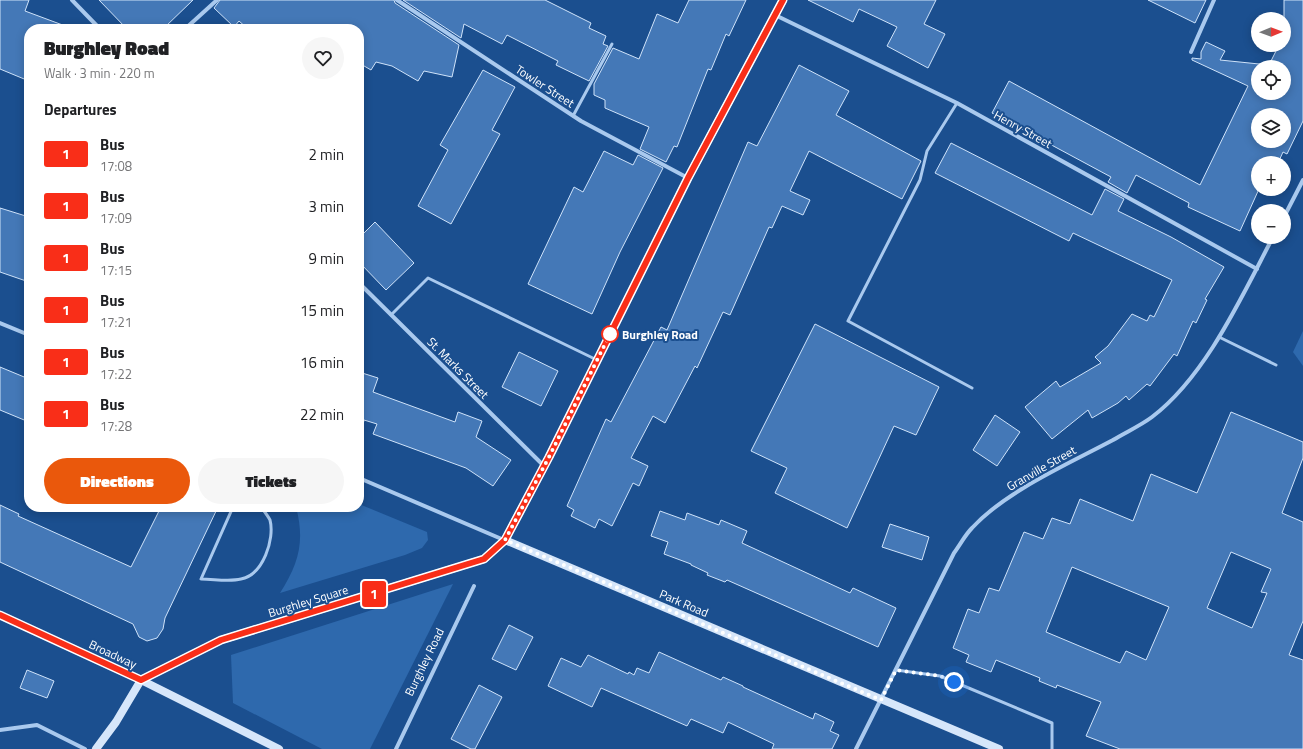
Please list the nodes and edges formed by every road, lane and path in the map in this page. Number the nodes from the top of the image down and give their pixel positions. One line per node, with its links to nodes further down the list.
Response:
1 (72, 0): 7 (street)
2 (217, 0): 8 (street)
3 (398, 0): 12 (street, Towler Street)
4 (783, 0): 6 (street)
5 (1214, 0): 10 (street)
6 (775, 15): 11 (street, Henry Street); 13 (street)
7 (95, 24)
8 (191, 24)
9 (612, 44): 12 (lane)
10 (1191, 52)
11 (957, 103): 17 (street, Henry Street); 25 (lane)
12 (573, 116): 13 (street, Towler Street)
13 (688, 178): 23 (street)
14 (1303, 180): 15 (street)
15 (1291, 204)
16 (1270, 244): 17 (street, Granville Street)
17 (1257, 269): 22 (street, Granville Street)
18 (364, 288): 19 (street, St. Marks Street)
19 (391, 315): 23 (lane); 26 (street, St. Marks Street)
20 (0, 323): 21 (street)
21 (24, 333)
22 (1218, 337): 24 (lane); 33 (street, Granville Street)
23 (598, 360): 26 (street)
24 (1276, 365)
25 (972, 388)
26 (544, 466): 30 (street)
27 (364, 480): 30 (street, Park Road)
28 (230, 512): 29 (lane)
29 (265, 512)
30 (505, 540): 34 (street, Burghley Square); 35 (street, Park Road)
31 (474, 586): 40 (street, Burghley Road)
32 (0, 616): 34 (street, Broadway)
33 (896, 670): 35 (street, Granville Street); 43 (lane)
34 (141, 680): 38 (street); 39 (street, Broadway)
35 (881, 700): 41 (street, Granville Street); 42 (street, Park Road)
36 (0, 730): 37 (street)
37 (85, 749)
38 (96, 749)
39 (279, 749)
40 (396, 749)
41 (856, 749)
42 (999, 749)
43 (1052, 749)

